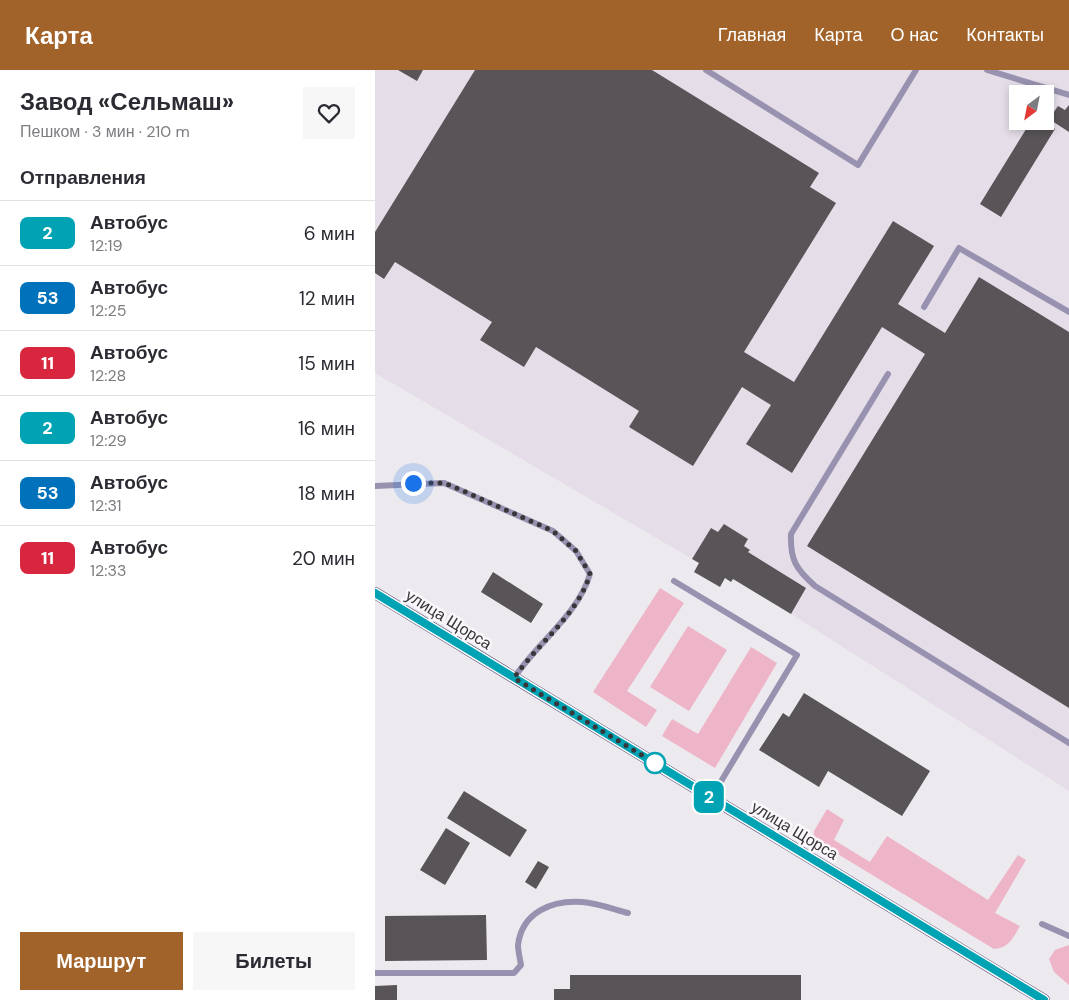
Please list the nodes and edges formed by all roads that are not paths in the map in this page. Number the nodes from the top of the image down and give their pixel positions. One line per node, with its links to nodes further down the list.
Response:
1 (706, 70): 2 (lane)
2 (916, 70)
3 (987, 70): 4 (lane)
4 (1069, 94)
5 (924, 307): 6 (lane)
6 (1069, 312)
7 (888, 374): 12 (lane)
8 (375, 486): 11 (lane)
9 (674, 581): 13 (lane)
10 (375, 593): 11 (main road, улица Щорса)
11 (514, 678): 13 (main road, улица Щорса)
12 (1069, 743)
13 (711, 798): 18 (main road, улица Щорса)
14 (627, 913): 17 (lane)
15 (1042, 924): 16 (lane)
16 (1069, 936)
17 (375, 973)
18 (1044, 1000)

